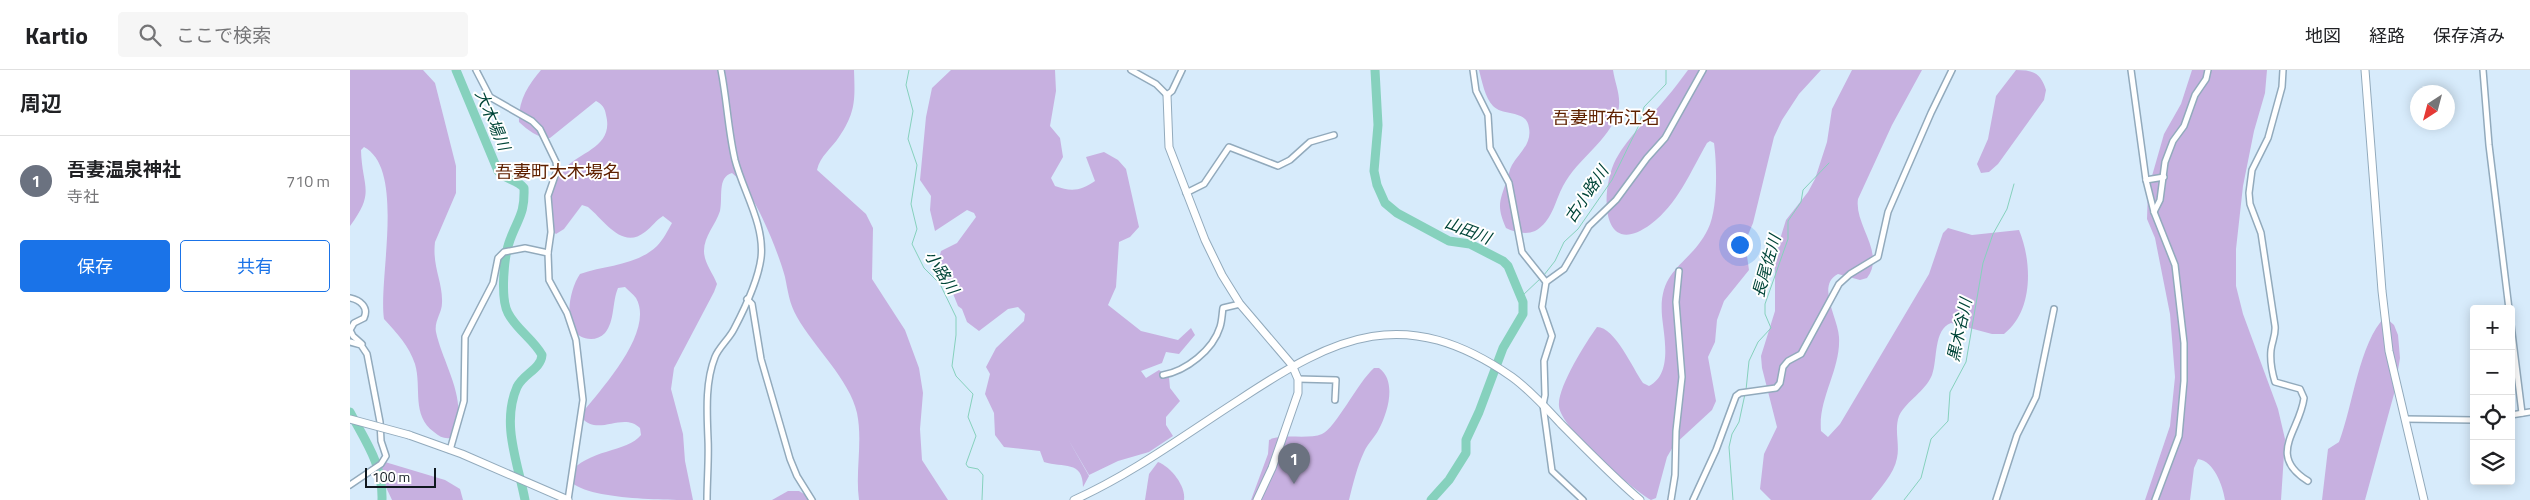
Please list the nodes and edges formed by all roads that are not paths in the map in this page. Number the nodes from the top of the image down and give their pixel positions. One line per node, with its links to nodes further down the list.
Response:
1 (476, 70): 19 (street)
2 (721, 70): 23 (street)
3 (1131, 70): 13 (street)
4 (1182, 70): 13 (street)
5 (1473, 70): 21 (street)
6 (1703, 70): 21 (street)
7 (1952, 70): 52 (street)
8 (2131, 70): 16 (street)
9 (2208, 70): 15 (street)
10 (2283, 70): 42 (street)
11 (2365, 70): 39 (street)
12 (2483, 70): 25 (street)
13 (1167, 95): 17 (street)
14 (1334, 135): 17 (street)
15 (2164, 177): 16 (street); 18 (street)
16 (2146, 180): 18 (street)
17 (1186, 193): 24 (street)
18 (2154, 212): 54 (street)
19 (548, 253): 41 (street); 44 (street)
20 (1679, 271): 51 (street)
21 (1544, 278): 34 (street)
22 (350, 298): 28 (street)
23 (747, 299): 45 (street); 46 (street)
24 (1240, 304): 30 (street); 31 (street)
25 (2508, 305)
26 (2054, 309): 53 (street)
27 (350, 342): 28 (street)
28 (364, 348): 43 (street)
29 (2514, 350): 36 (street)
30 (1292, 365): 32 (street); 34 (street); 47 (street)
31 (1163, 375)
32 (1298, 379): 33 (street); 48 (street)
33 (1335, 400)
34 (1543, 405): 49 (street); 50 (street)
35 (2530, 412): 36 (street)
36 (2522, 413): 37 (street)
37 (2515, 414)
38 (350, 419): 41 (street, bridge)
39 (2405, 419): 40 (street); 55 (street)
40 (2470, 420)
41 (450, 450): 44 (street)
42 (2308, 481)
43 (350, 485)
44 (568, 500)
45 (707, 500)
46 (812, 500)
47 (1074, 500)
48 (1258, 500)
49 (1583, 500)
50 (1640, 500)
51 (1671, 500)
52 (1693, 500)
53 (1996, 500)
54 (2155, 500)
55 (2424, 500)

